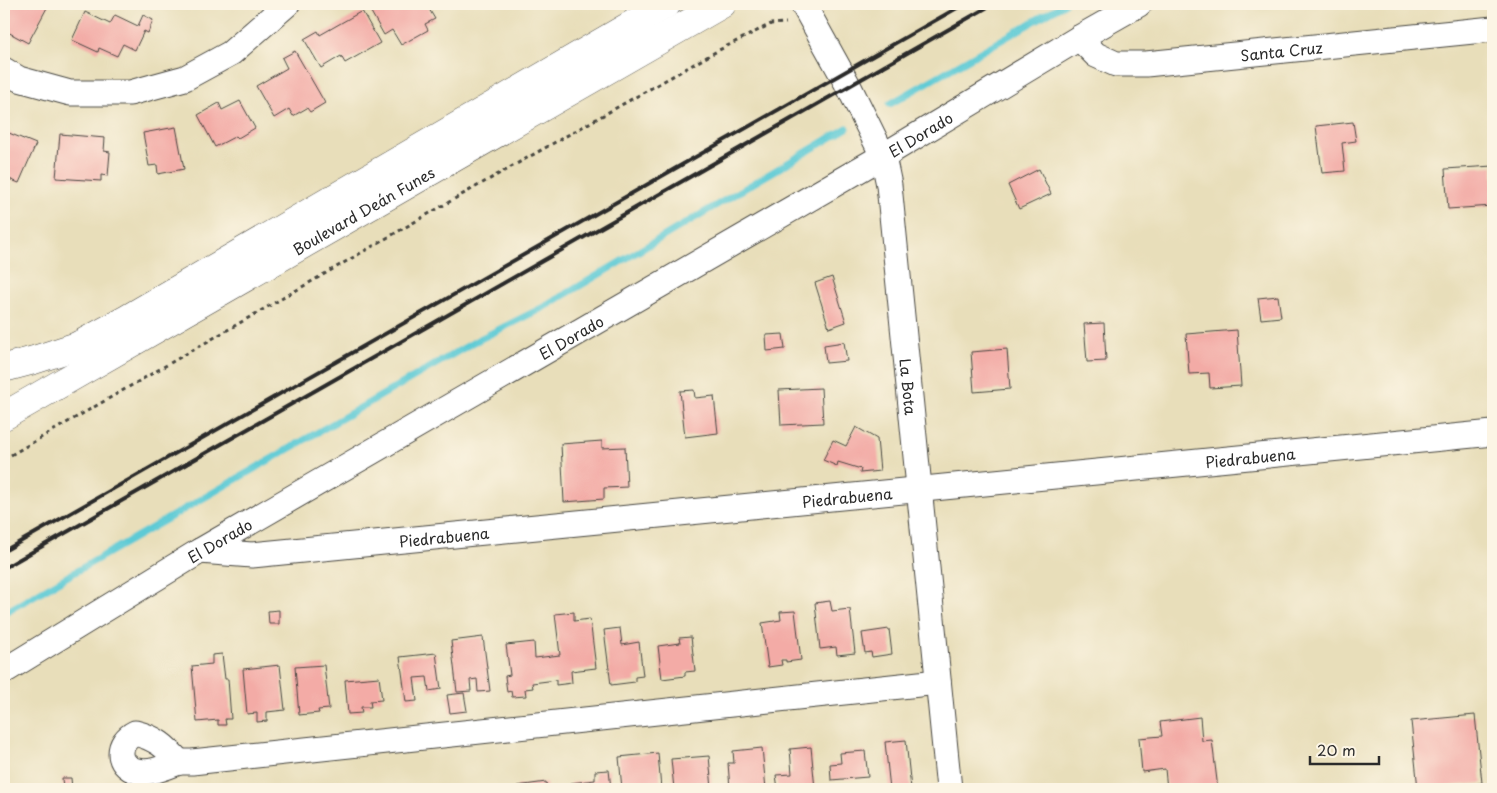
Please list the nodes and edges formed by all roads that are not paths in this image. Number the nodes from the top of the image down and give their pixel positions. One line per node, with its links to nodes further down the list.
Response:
1 (286, 4): 8 (street)
2 (667, 4): 10 (main road, Boulevard Deán Funes)
3 (722, 4): 11 (main road, Boulevard Deán Funes)
4 (804, 4): 9 (street, La Bota)
5 (1139, 4): 7 (street, El Dorado)
6 (1493, 30): 7 (street, Santa Cruz)
7 (1079, 38): 9 (street, El Dorado)
8 (4, 70)
9 (883, 156): 13 (street, La Bota); 14 (street, El Dorado)
10 (4, 368)
11 (4, 416)
12 (1493, 433): 13 (street, Piedrabuena)
13 (920, 489): 14 (street, Piedrabuena); 16 (street, La Bota)
14 (200, 551): 15 (street, El Dorado)
15 (4, 671)
16 (938, 682): 17 (street); 18 (street, La Bota)
17 (179, 762)
18 (948, 789)

